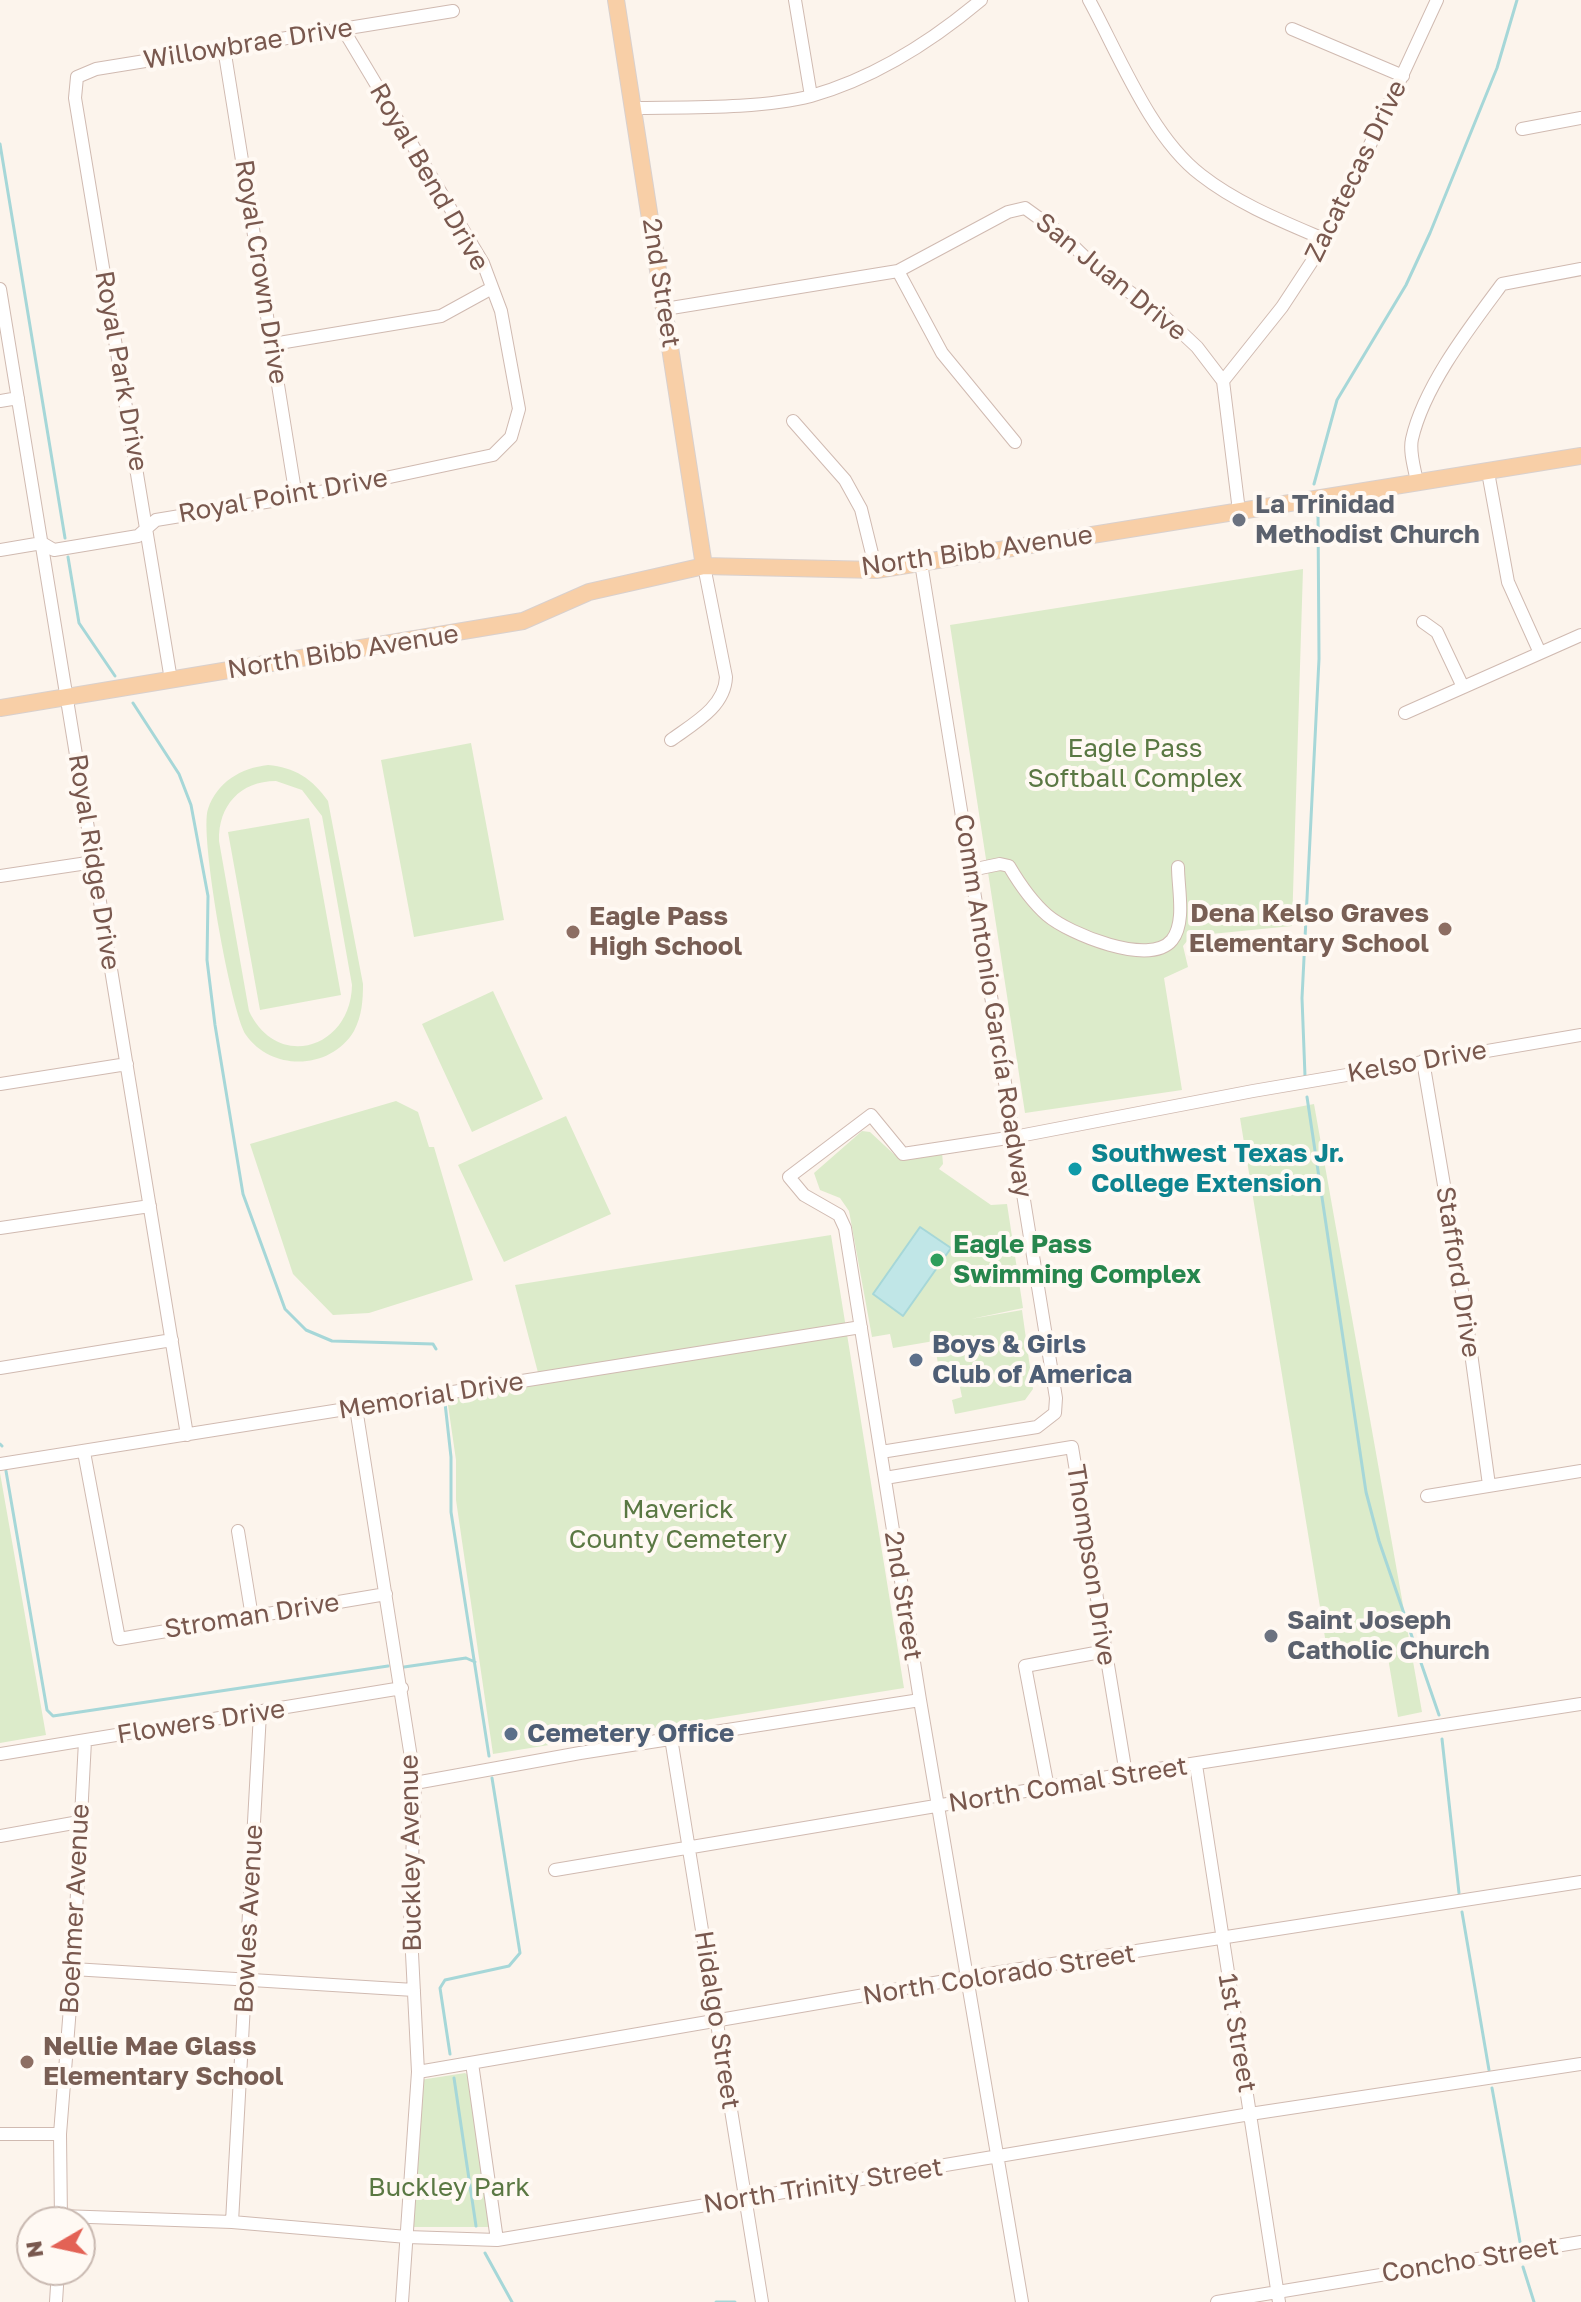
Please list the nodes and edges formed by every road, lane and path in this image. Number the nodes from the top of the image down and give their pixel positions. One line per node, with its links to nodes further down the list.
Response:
1 (616, 0): 13 (main road, 2nd Street)
2 (795, 0): 12 (street)
3 (981, 0): 12 (street)
4 (1089, 0): 16 (street)
5 (1437, 0): 11 (street, Zacatecas Drive)
6 (453, 11): 7 (street, Willowbrae Drive)
7 (343, 29): 9 (street, Willowbrae Drive); 19 (street, Royal Bend Drive)
8 (1292, 29): 11 (street)
9 (224, 48): 10 (street, Willowbrae Drive); 22 (street, Royal Crown Drive)
10 (91, 71): 34 (street, Royal Park Drive)
11 (1403, 76): 16 (street, Zacatecas Drive)
12 (811, 96): 13 (street)
13 (634, 108): 21 (main road, 2nd Street)
14 (1581, 118): 15 (street)
15 (1522, 129)
16 (1326, 240): 23 (street, Zacatecas Drive)
17 (1581, 269): 31 (street)
18 (898, 271): 21 (street, San Juan Drive); 23 (street, San Juan Drive); 27 (street)
19 (492, 288): 22 (street); 28 (street, Royal Bend Drive)
20 (0, 289): 24 (street, Royal Ridge Drive)
21 (665, 309): 38 (main road, 2nd Street)
22 (273, 344): 32 (street, Royal Crown Drive)
23 (1223, 381): 33 (street)
24 (18, 398): 25 (street); 35 (street, Royal Ridge Drive)
25 (0, 401)
26 (793, 421): 39 (street)
27 (1015, 442)
28 (484, 456): 32 (street, Royal Point Drive)
29 (1581, 456): 30 (main road, North Bibb Avenue)
30 (1488, 472): 31 (main road, North Bibb Avenue); 42 (street)
31 (1417, 482): 33 (main road, North Bibb Avenue)
32 (296, 497): 34 (street, Royal Point Drive)
33 (1239, 511): 37 (main road, North Bibb Avenue)
34 (147, 527): 35 (street, Royal Point Drive); 43 (street, Royal Park Drive)
35 (42, 543): 36 (street, Royal Point Drive); 45 (street, Royal Ridge Drive)
36 (0, 550)
37 (921, 563): 39 (main road, North Bibb Avenue); 51 (street, Comm Antonio García Roadway)
38 (704, 566): 39 (main road, North Bibb Avenue); 43 (main road, North Bibb Avenue); 48 (street)
39 (876, 570)
40 (1423, 622): 44 (street)
41 (1581, 635): 42 (street)
42 (1540, 653): 44 (street)
43 (171, 680): 45 (main road, North Bibb Avenue)
44 (1463, 687): 47 (street)
45 (67, 698): 46 (main road, North Bibb Avenue); 49 (street, Royal Ridge Drive)
46 (0, 708)
47 (1405, 713)
48 (671, 740)
49 (94, 862): 52 (street); 55 (street, Royal Ridge Drive)
50 (1178, 867): 51 (street)
51 (971, 870): 57 (street, Comm Antonio García Roadway)
52 (0, 876)
53 (1581, 1037): 54 (street, Kelso Drive)
54 (1423, 1061): 57 (street, Kelso Drive); 70 (street, Stafford Drive)
55 (127, 1064): 56 (street); 58 (street, Royal Ridge Drive)
56 (0, 1084)
57 (1014, 1137): 60 (street, 2nd Street); 66 (street, Comm Antonio García Roadway)
58 (150, 1206): 59 (street); 61 (street, Royal Ridge Drive)
59 (0, 1228)
60 (861, 1327): 63 (street, Memorial Drive); 66 (street, 2nd Street)
61 (172, 1340): 62 (street); 64 (street, Royal Ridge Drive)
62 (0, 1368)
63 (356, 1408): 64 (street, Memorial Drive); 73 (street, Buckley Avenue)
64 (187, 1435): 65 (street, Memorial Drive)
65 (84, 1452): 67 (street, Memorial Drive); 74 (street, Stroman Drive)
66 (881, 1452): 69 (street, 2nd Street)
67 (0, 1464)
68 (1581, 1471): 70 (street)
69 (885, 1478): 75 (street, Thompson Drive); 77 (street, 2nd Street)
70 (1489, 1485): 71 (street)
71 (1427, 1496)
72 (238, 1531): 74 (street)
73 (386, 1594): 74 (street, Stroman Drive); 76 (street, Buckley Avenue)
74 (252, 1617)
75 (1106, 1651): 84 (street, Thompson Drive); 86 (street)
76 (402, 1688): 79 (street, Flowers Drive); 85 (street, Buckley Avenue)
77 (920, 1700): 80 (street); 87 (street, 2nd Street)
78 (1581, 1704): 83 (street, North Comal Street)
79 (260, 1713): 81 (street, Flowers Drive); 96 (street, Bowles Avenue)
80 (671, 1738): 85 (street); 90 (street, Hidalgo Street)
81 (85, 1741): 82 (street, Flowers Drive); 88 (street, Boehmer Avenue)
82 (0, 1754)
83 (1196, 1765): 84 (street, North Comal Street); 93 (street, 1st Street)
84 (1126, 1774): 86 (street, North Comal Street)
85 (415, 1783): 97 (street, Buckley Avenue)
86 (1048, 1788): 87 (street, North Comal Street)
87 (939, 1806): 90 (street, North Comal Street); 95 (street, 2nd Street)
88 (79, 1822): 89 (street); 94 (street, Boehmer Avenue)
89 (0, 1836)
90 (688, 1847): 91 (street, North Comal Street); 98 (street, Hidalgo Street)
91 (555, 1870)
92 (1581, 1882): 93 (street, North Colorado Street)
93 (1221, 1940): 95 (street, North Colorado Street); 102 (street, 1st Street)
94 (73, 1969): 96 (street); 104 (street, Boehmer Avenue)
95 (969, 1977): 98 (street, North Colorado Street); 105 (street, 2nd Street)
96 (246, 1978): 97 (street); 109 (street, Bowles Avenue)
97 (414, 1990): 101 (street, Buckley Avenue)
98 (717, 2023): 99 (street, North Colorado Street); 106 (street, Hidalgo Street)
99 (472, 2063): 101 (street, North Colorado Street); 111 (street)
100 (1581, 2064): 102 (street, North Trinity Street)
101 (418, 2072): 110 (street, Buckley Avenue)
102 (1250, 2114): 105 (street, North Trinity Street); 113 (street, 1st Street)
103 (0, 2134): 104 (street)
104 (60, 2134): 107 (street, Boehmer Avenue)
105 (999, 2157): 106 (street, North Trinity Street); 116 (street, 2nd Street)
106 (747, 2199): 111 (street, North Trinity Street); 115 (street, Hidalgo Street)
107 (61, 2206)
108 (96, 2220): 109 (street, North Trinity Street)
109 (232, 2222): 110 (street, North Trinity Street)
110 (407, 2237): 111 (street, North Trinity Street); 114 (street, Buckley Avenue)
111 (497, 2240)
112 (1581, 2242): 113 (street, Concho Street)
113 (1278, 2297): 117 (street, Concho Street)
114 (402, 2302)
115 (762, 2302)
116 (1022, 2302)
117 (1217, 2302)

